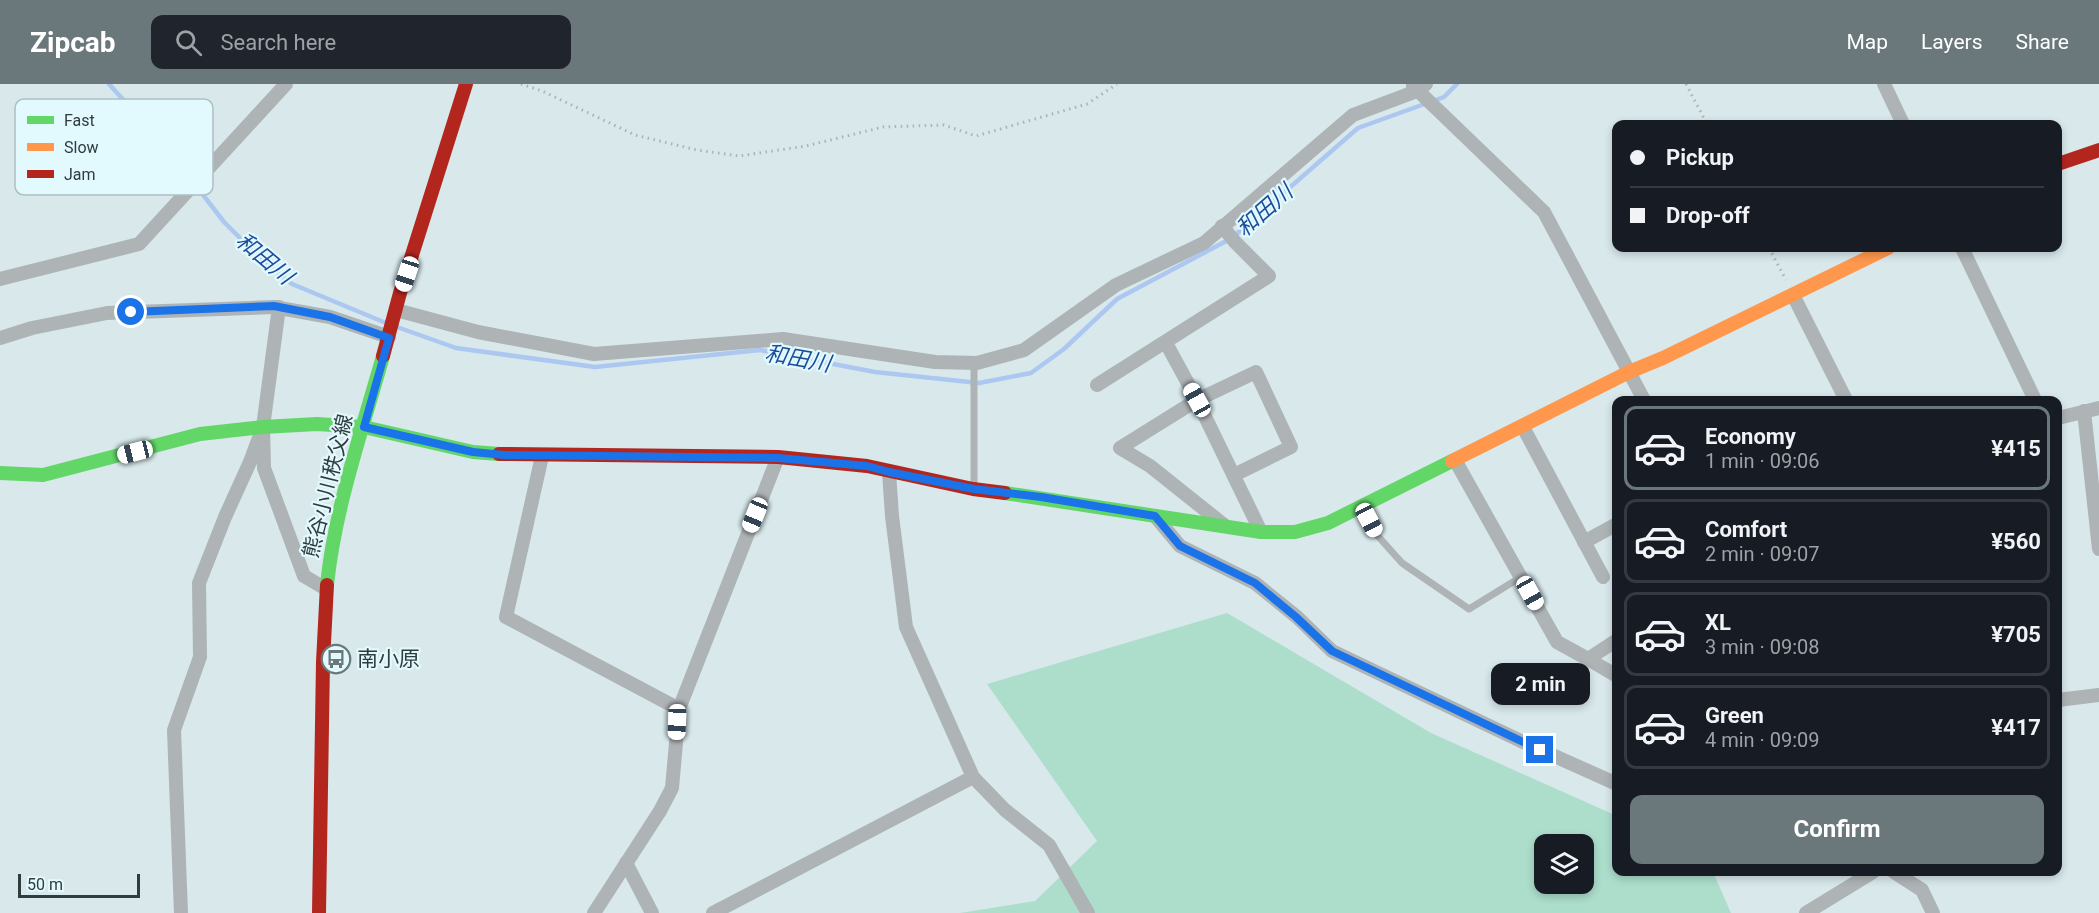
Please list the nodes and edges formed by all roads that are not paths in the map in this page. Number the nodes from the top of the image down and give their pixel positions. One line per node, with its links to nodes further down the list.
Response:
1 (286, 84): 7 (street)
2 (466, 84): 16 (street, 熊谷小川秩父線)
3 (1884, 84): 5 (street)
4 (1418, 86): 10 (street); 21 (street)
5 (1901, 120)
6 (2099, 150): 8 (street)
7 (213, 163)
8 (2062, 163)
9 (184, 195): 13 (street)
10 (1222, 226): 19 (street); 20 (street)
11 (1880, 252): 14 (street)
12 (1964, 252): 25 (street)
13 (0, 279)
14 (1793, 295): 21 (street); 24 (street)
15 (279, 308): 17 (street); 18 (street); 30 (street)
16 (396, 310): 18 (street, 熊谷小川秩父線); 20 (street)
17 (0, 338)
18 (389, 338): 31 (street, 熊谷小川秩父線)
19 (1166, 343): 22 (street); 26 (street)
20 (974, 363): 39 (lane)
21 (1629, 372): 23 (street); 32 (street)
22 (1097, 385)
23 (1642, 396)
24 (1844, 396)
25 (2033, 396)
26 (1197, 400): 38 (street); 38 (street); 42 (street)
27 (2099, 408): 28 (street)
28 (2084, 411): 29 (street); 46 (street)
29 (2062, 417)
30 (263, 427): 31 (street); 37 (street); 49 (street); 61 (street)
31 (364, 427): 33 (street); 49 (street, 熊谷小川秩父線)
32 (1523, 427): 35 (street); 45 (street)
33 (542, 456): 34 (street); 55 (street)
34 (778, 458): 36 (street); 55 (street)
35 (1455, 460): 40 (street); 47 (street)
36 (889, 472): 39 (street); 56 (street)
37 (0, 473)
38 (1234, 475): 44 (street)
39 (974, 489): 41 (street)
40 (1362, 507): 44 (street); 47 (lane)
41 (1155, 516): 42 (street); 57 (street)
42 (1225, 526): 44 (street)
43 (1612, 527): 45 (street)
44 (1262, 532)
45 (1584, 542): 48 (street)
46 (2099, 549)
47 (1521, 577): 51 (street)
48 (1603, 577)
49 (326, 589): 62 (street, 熊谷小川秩父線)
50 (1612, 643): 51 (street)
51 (1588, 659): 52 (street)
52 (1612, 673)
53 (2099, 695): 54 (street)
54 (2062, 700)
55 (679, 708): 58 (street)
56 (973, 777): 65 (street); 66 (street)
57 (1612, 782)
58 (626, 863): 63 (street); 64 (street)
59 (1866, 876): 67 (street)
60 (1900, 876): 68 (street)
61 (181, 913)
62 (319, 913)
63 (594, 913)
64 (652, 913)
65 (713, 913)
66 (1088, 913)
67 (1806, 913)
68 (1933, 913)

